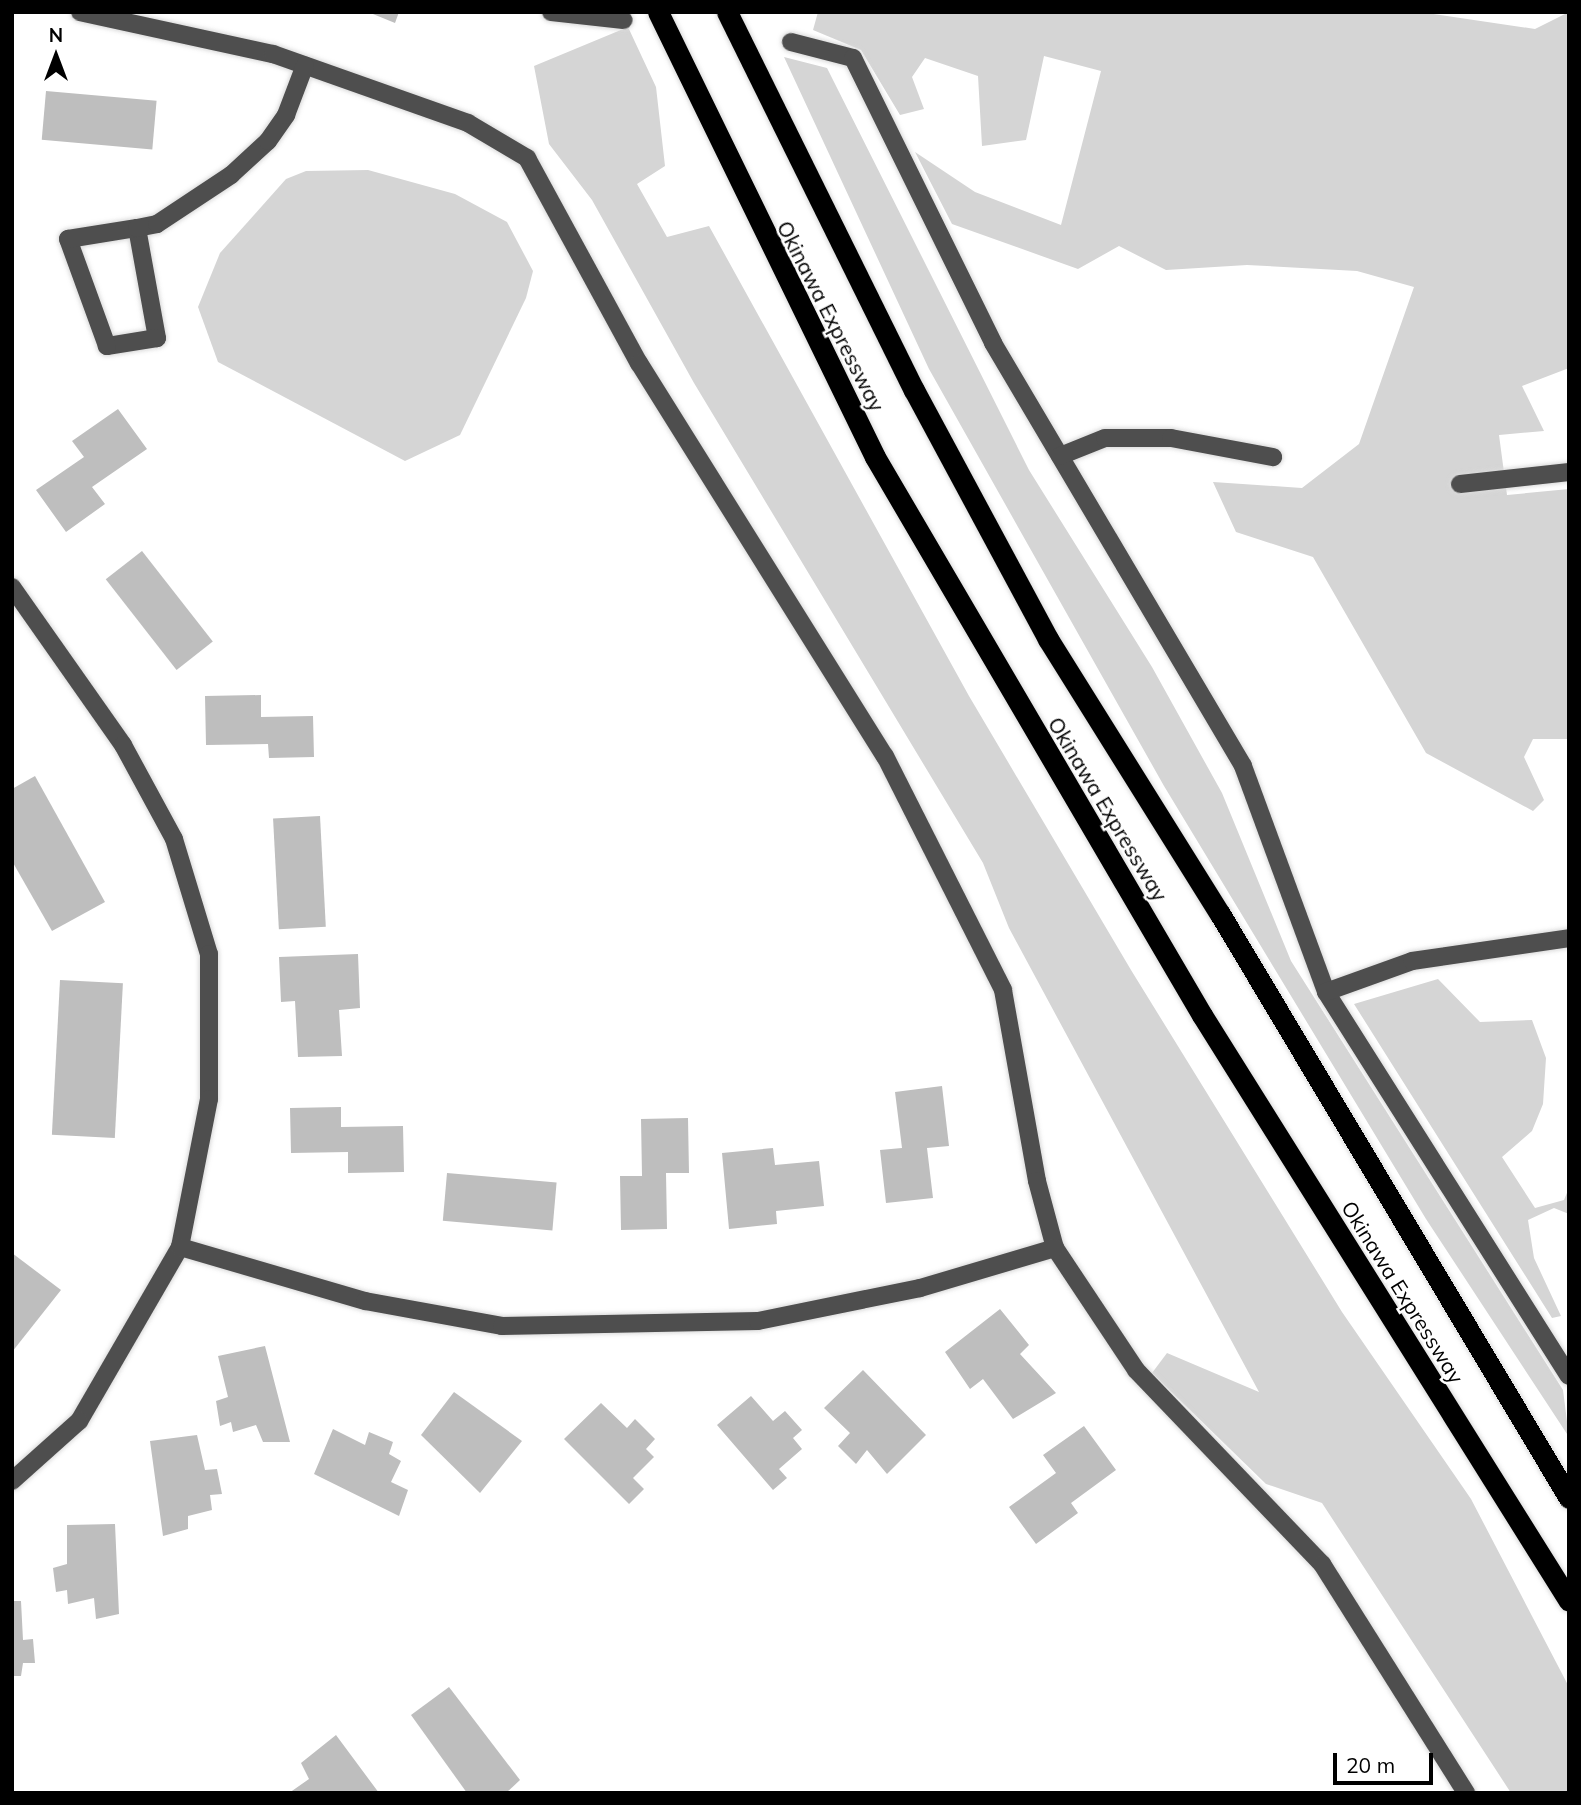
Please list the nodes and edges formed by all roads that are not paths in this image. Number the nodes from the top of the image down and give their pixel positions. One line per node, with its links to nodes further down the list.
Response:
1 (80, 12): 7 (street)
2 (551, 12): 5 (street)
3 (657, 12): 21 (highway, Okinawa Expressway)
4 (727, 12): 20 (highway, Okinawa Expressway)
5 (624, 20)
6 (791, 42): 9 (street)
7 (304, 65): 8 (street); 17 (street)
8 (137, 228): 8 (street)
9 (1060, 456): 10 (street); 15 (street)
10 (1273, 457)
11 (1569, 472): 12 (street)
12 (1460, 484)
13 (12, 587): 16 (street)
14 (1569, 938): 15 (street)
15 (1326, 992): 18 (street)
16 (180, 1247): 17 (street); 19 (street)
17 (1055, 1248): 22 (street)
18 (1569, 1376)
19 (12, 1481)
20 (1569, 1498)
21 (1569, 1601)
22 (1465, 1793)

